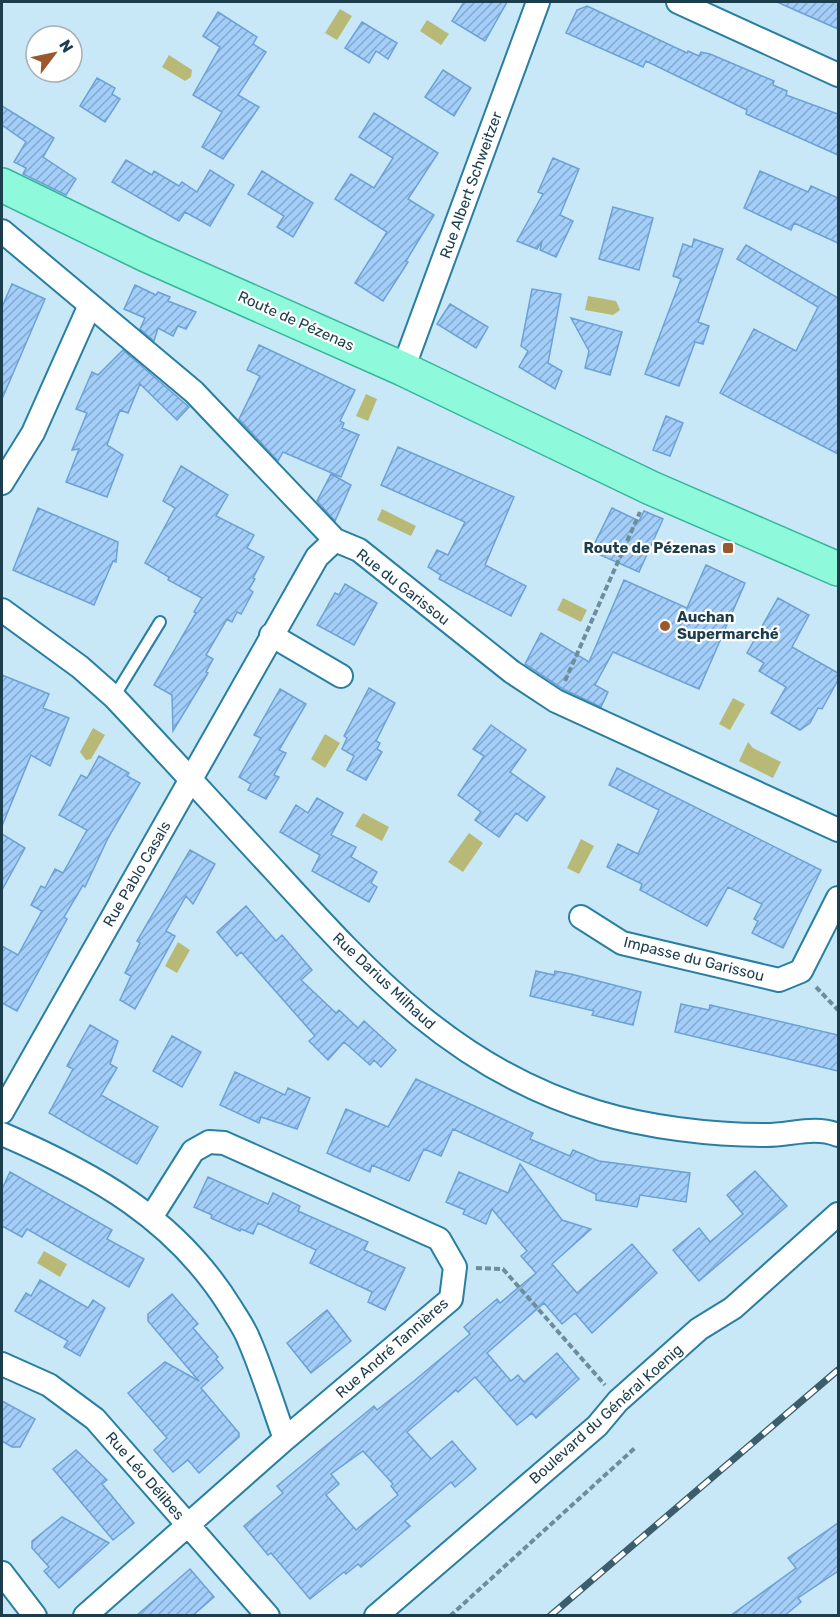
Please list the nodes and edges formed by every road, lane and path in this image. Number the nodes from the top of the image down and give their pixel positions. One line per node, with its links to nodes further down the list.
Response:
1 (538, 2): 9 (street, Rue Albert Schweitzer)
2 (678, 2): 3 (street)
3 (838, 75)
4 (2, 185): 7 (main road)
5 (2, 207): 7 (main road)
6 (2, 231): 8 (street, Rue du Garissou)
7 (146, 255): 9 (main road, Route de Pézenas)
8 (90, 305): 10 (street); 12 (street, Rue du Garissou)
9 (403, 369): 11 (main road, Route de Pézenas)
10 (2, 483)
11 (651, 488): 13 (main road, Route de Pézenas); 19 (path)
12 (335, 540): 16 (street, Rue Pablo Casals); 19 (street, Rue du Garissou)
13 (838, 569)
14 (2, 610): 18 (street, Rue Darius Milhaud)
15 (160, 622): 18 (lane)
16 (271, 635): 17 (street); 20 (street, Rue Pablo Casals)
17 (341, 676)
18 (114, 697): 20 (street, Rue Darius Milhaud)
19 (556, 701): 21 (street, Rue du Garissou)
20 (190, 779): 26 (street, Rue Pablo Casals); 28 (street, Rue Darius Milhaud)
21 (838, 830)
22 (838, 898): 24 (street)
23 (581, 917): 24 (street, Impasse du Garissou)
24 (801, 971): 25 (path)
25 (838, 1010)
26 (2, 1112)
27 (2, 1134): 30 (street)
28 (838, 1135)
29 (838, 1214): 33 (street, Boulevard du Général Koenig)
30 (152, 1216): 31 (street); 34 (street)
31 (454, 1267): 33 (path); 34 (street, Rue André Tannières)
32 (2, 1364): 36 (street, Rue Léo Délibes)
33 (618, 1401): 41 (street, Boulevard du Général Koenig)
34 (285, 1439): 36 (street, Rue André Tannières)
35 (636, 1447): 42 (path)
36 (188, 1526): 39 (street, Rue André Tannières); 40 (street, Rue Léo Délibes)
37 (2, 1574): 38 (street)
38 (35, 1616)
39 (85, 1616)
40 (268, 1616)
41 (376, 1616)
42 (450, 1616)

